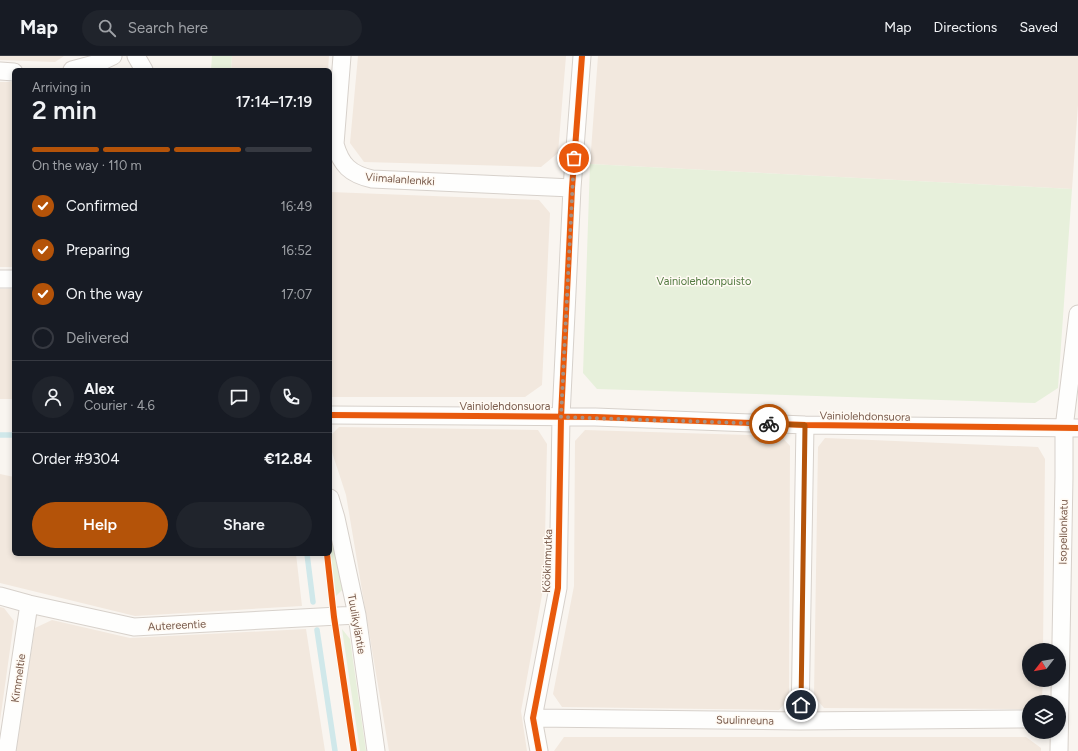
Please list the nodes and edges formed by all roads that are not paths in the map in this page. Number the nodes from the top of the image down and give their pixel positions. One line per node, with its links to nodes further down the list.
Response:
1 (113, 56): 5 (street)
2 (136, 56): 6 (street)
3 (342, 56): 9 (street, Viimalanlenkki)
4 (582, 56): 9 (street)
5 (79, 68)
6 (143, 68)
7 (0, 71): 8 (street)
8 (12, 72)
9 (572, 188): 14 (street)
10 (0, 279): 11 (street)
11 (12, 279)
12 (1078, 314): 16 (street, Isopellonkatu)
13 (332, 415): 14 (street, Vainiolehdonsuora)
14 (561, 417): 15 (street, Vainiolehdonsuora); 22 (street, Köökinmutka)
15 (805, 425): 16 (street, Vainiolehdonsuora); 24 (street)
16 (1071, 428): 21 (street, Isopellonkatu)
17 (332, 505): 20 (street, Tuulikyläntie)
18 (0, 596): 19 (street, Autereentie)
19 (29, 604): 20 (street, Autereentie); 26 (street, Kimmeltie)
20 (357, 615): 27 (street, Tuulikyläntie)
21 (1059, 695)
22 (533, 718): 24 (street, Suulinreuna); 28 (street, Köökinmutka)
23 (1022, 719): 24 (street, Suulinreuna)
24 (800, 721)
25 (1059, 739): 29 (street, Isopellonkatu)
26 (7, 751)
27 (376, 751)
28 (539, 751)
29 (1059, 751)

